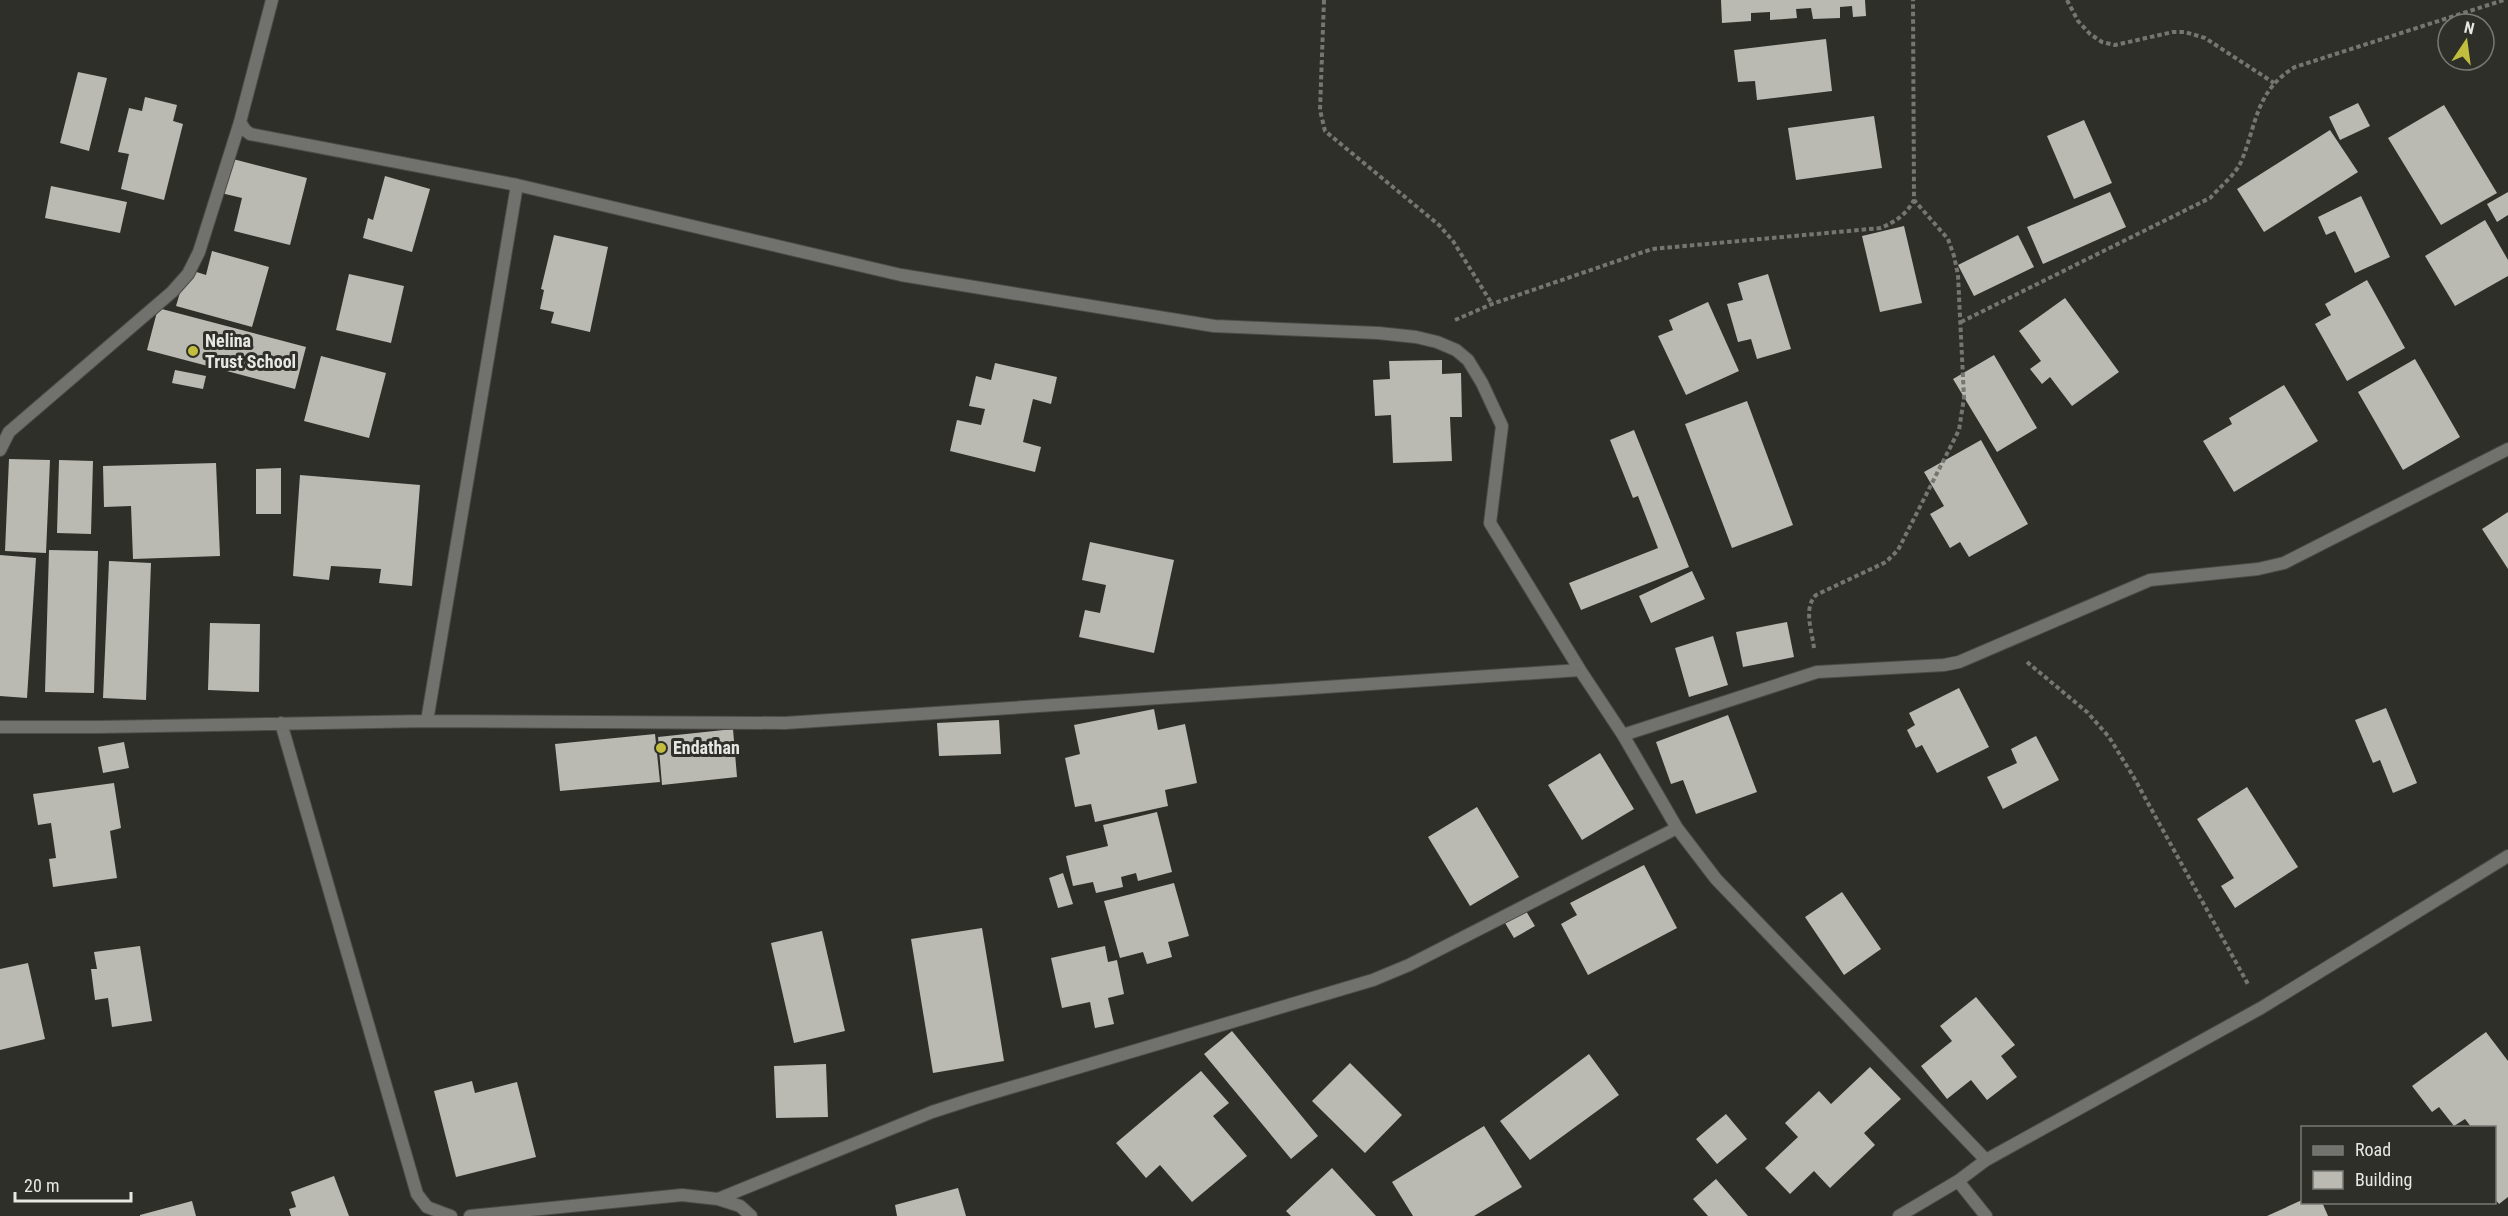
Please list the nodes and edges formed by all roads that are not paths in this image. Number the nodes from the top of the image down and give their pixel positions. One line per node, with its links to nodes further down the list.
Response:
1 (272, 0): 2 (street)
2 (240, 122): 3 (street); 5 (street)
3 (517, 185): 6 (street); 7 (street)
4 (2508, 449): 10 (street)
5 (0, 450)
6 (1580, 670): 7 (street); 10 (street)
7 (427, 721): 8 (street)
8 (281, 723): 9 (street); 16 (street)
9 (0, 727)
10 (1623, 735): 11 (street)
11 (1677, 828): 13 (street); 15 (street)
12 (2508, 856): 13 (street)
13 (1986, 1160): 14 (street)
14 (1958, 1181): 19 (street); 20 (street)
15 (718, 1198): 17 (street); 18 (street)
16 (452, 1216)
17 (470, 1216)
18 (751, 1216)
19 (1899, 1216)
20 (1986, 1216)

